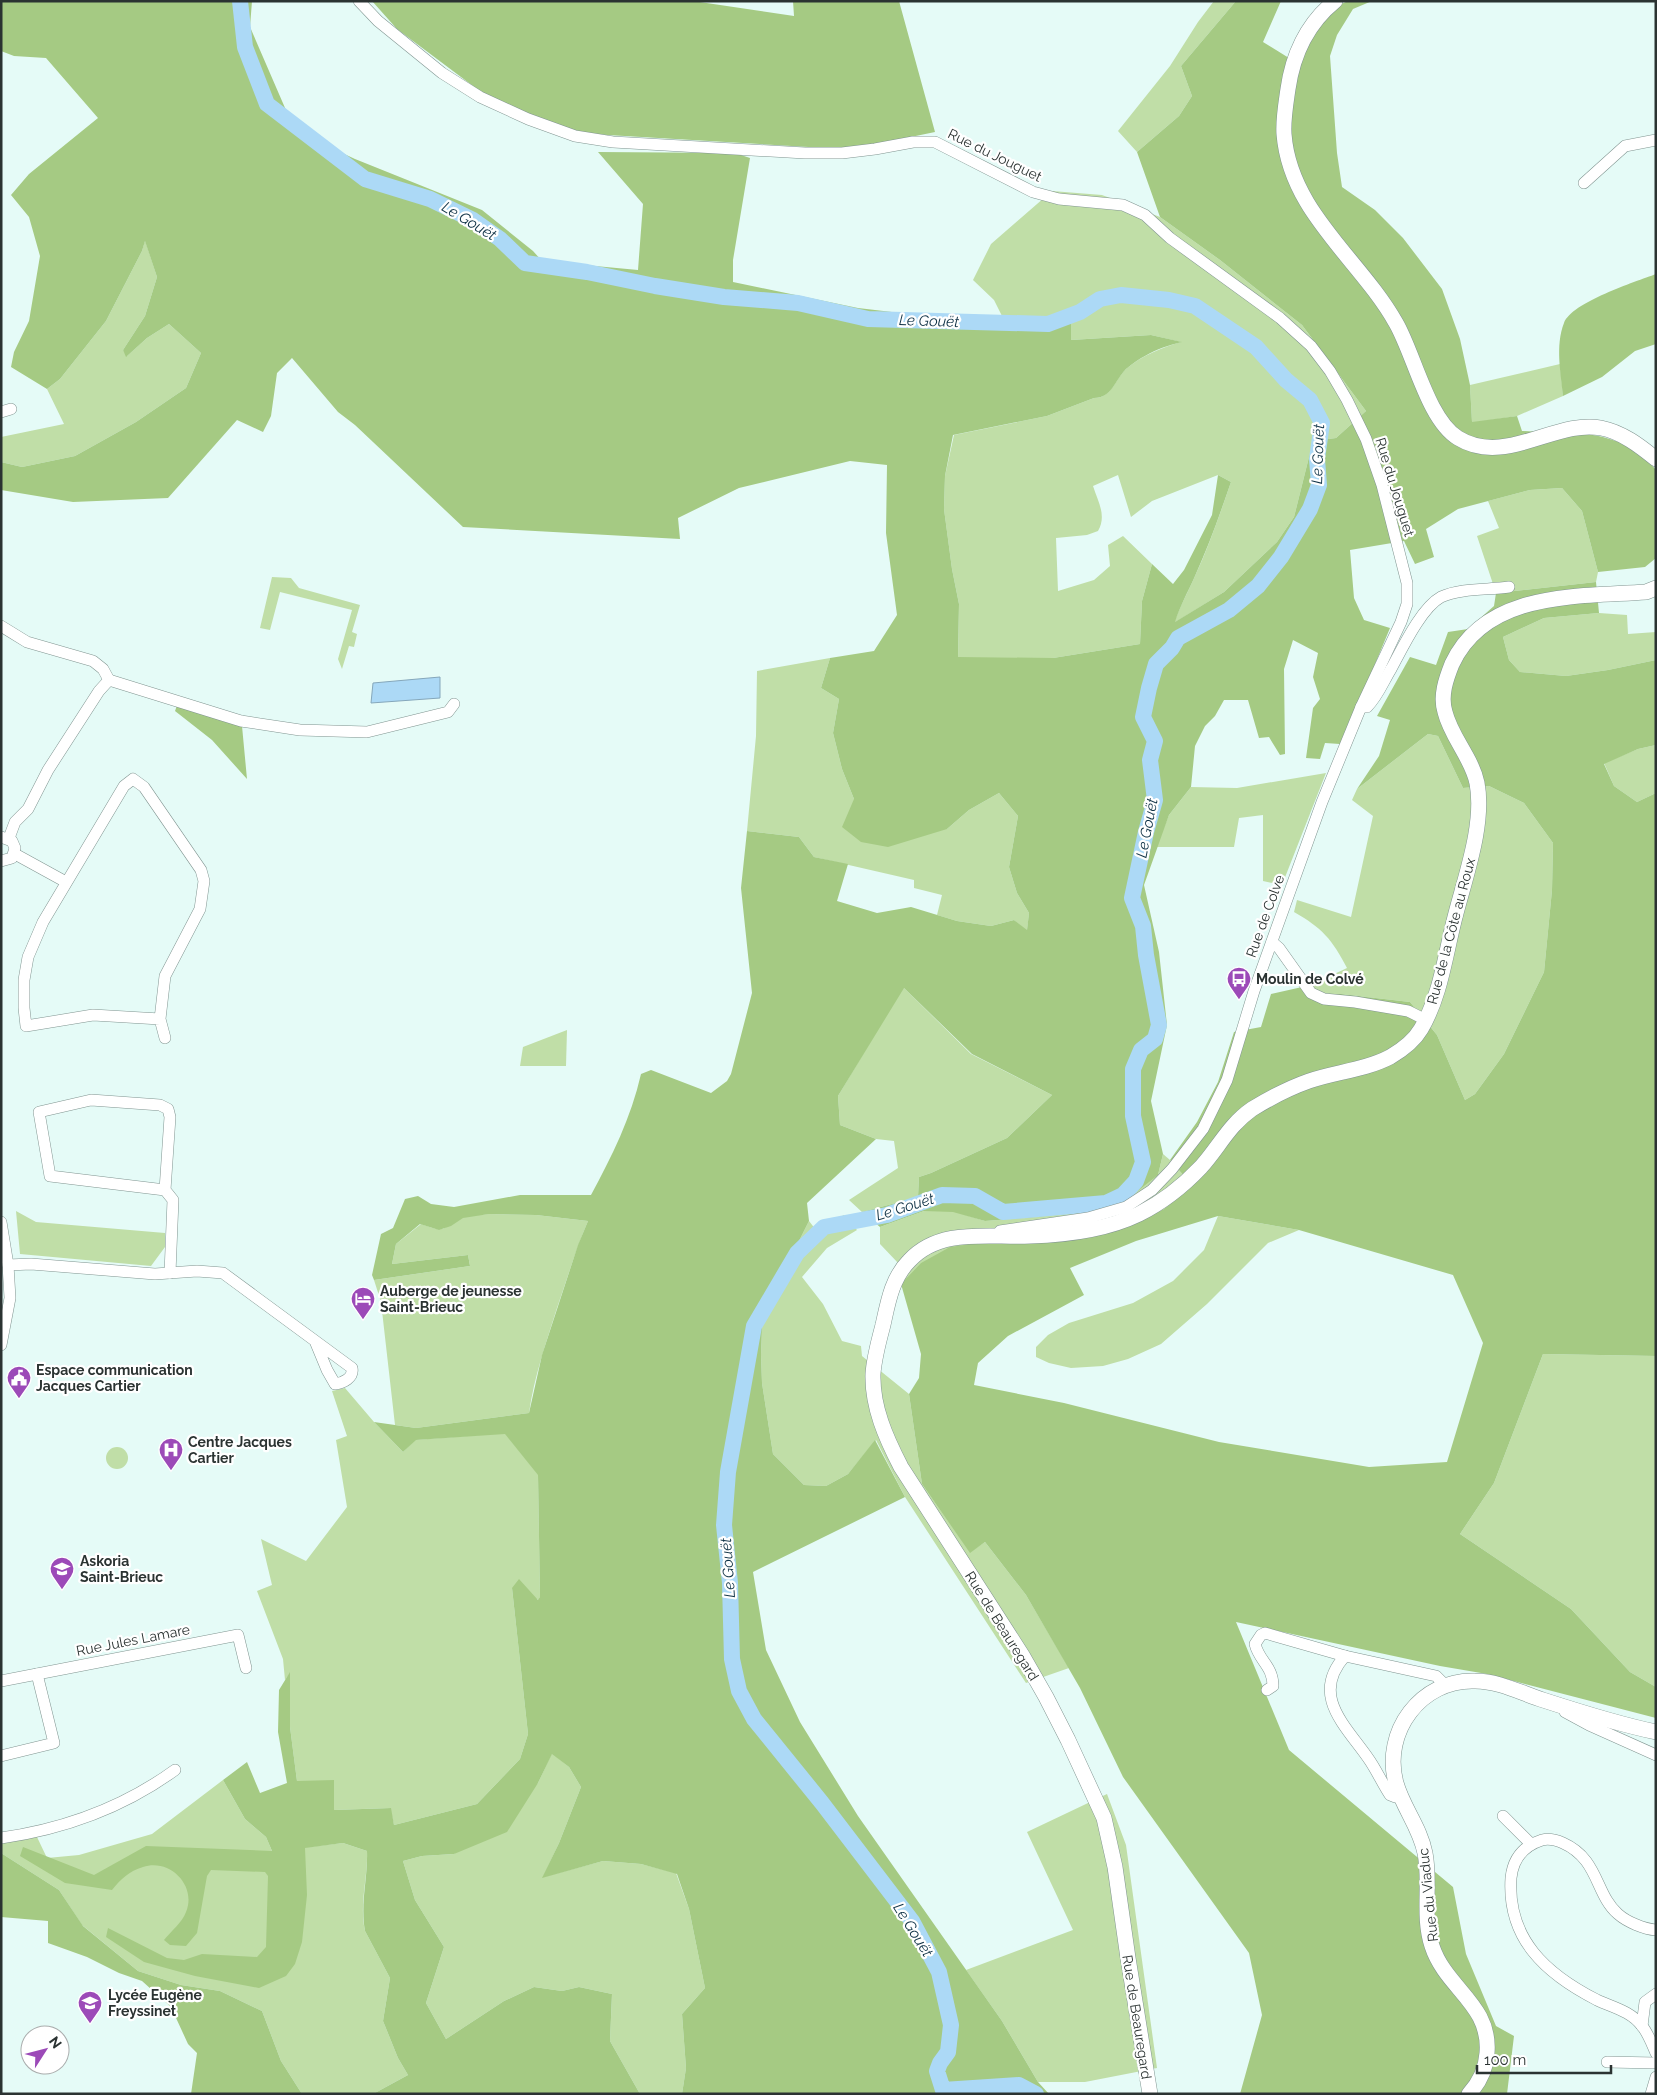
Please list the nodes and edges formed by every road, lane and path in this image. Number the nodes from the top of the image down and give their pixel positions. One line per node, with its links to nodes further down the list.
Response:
1 (359, 1): 11 (street, Rue du Jouguet)
2 (1335, 1): 5 (main road)
3 (1656, 140): 4 (street)
4 (1584, 183)
5 (1656, 459)
6 (1509, 587): 11 (street)
7 (1656, 588): 18 (main road, Rue de la Côte au Roux)
8 (1, 626): 9 (street)
9 (109, 680): 10 (street); 12 (street)
10 (454, 704)
11 (1361, 707): 16 (street, Rue de Colve)
12 (5, 838): 13 (street)
13 (14, 854): 14 (street); 15 (street)
14 (1, 861)
15 (66, 882): 17 (street); 17 (street)
16 (1272, 942): 18 (street); 22 (street, Rue de Colve)
17 (160, 1019): 19 (street)
18 (1426, 1020): 22 (main road, Rue de la Côte au Roux)
19 (165, 1038)
20 (165, 1190): 20 (street); 24 (street)
21 (1, 1222): 23 (street)
22 (993, 1237): 49 (main road, Rue de Beauregard)
23 (8, 1264): 24 (street); 26 (street)
24 (170, 1273): 25 (street)
25 (315, 1341)
26 (1, 1345)
27 (1345, 1656): 31 (street); 32 (street); 38 (street)
28 (246, 1668): 29 (street, Rue Jules Lamare)
29 (37, 1674): 30 (street, Rue Jules Lamare); 36 (street)
30 (1, 1681)
31 (1445, 1685): 33 (main road, Rue du Viaduc); 38 (main road, Rue du Viaduc)
32 (1267, 1690)
33 (1544, 1700): 34 (main road, Rue du Viaduc); 35 (street)
34 (1656, 1732)
35 (1656, 1755)
36 (1, 1756)
37 (175, 1770): 40 (street)
38 (1400, 1794): 50 (main road, Rue du Viaduc)
39 (1503, 1816): 41 (street)
40 (1, 1838)
41 (1531, 1844): 42 (street); 44 (street)
42 (1656, 1930)
43 (1656, 1994): 44 (street)
44 (1642, 2026): 45 (street)
45 (1656, 2053)
46 (1607, 2062): 47 (street)
47 (1656, 2063)
48 (1656, 2078): 51 (street)
49 (1150, 2094)
50 (1469, 2094)
51 (1651, 2094)

